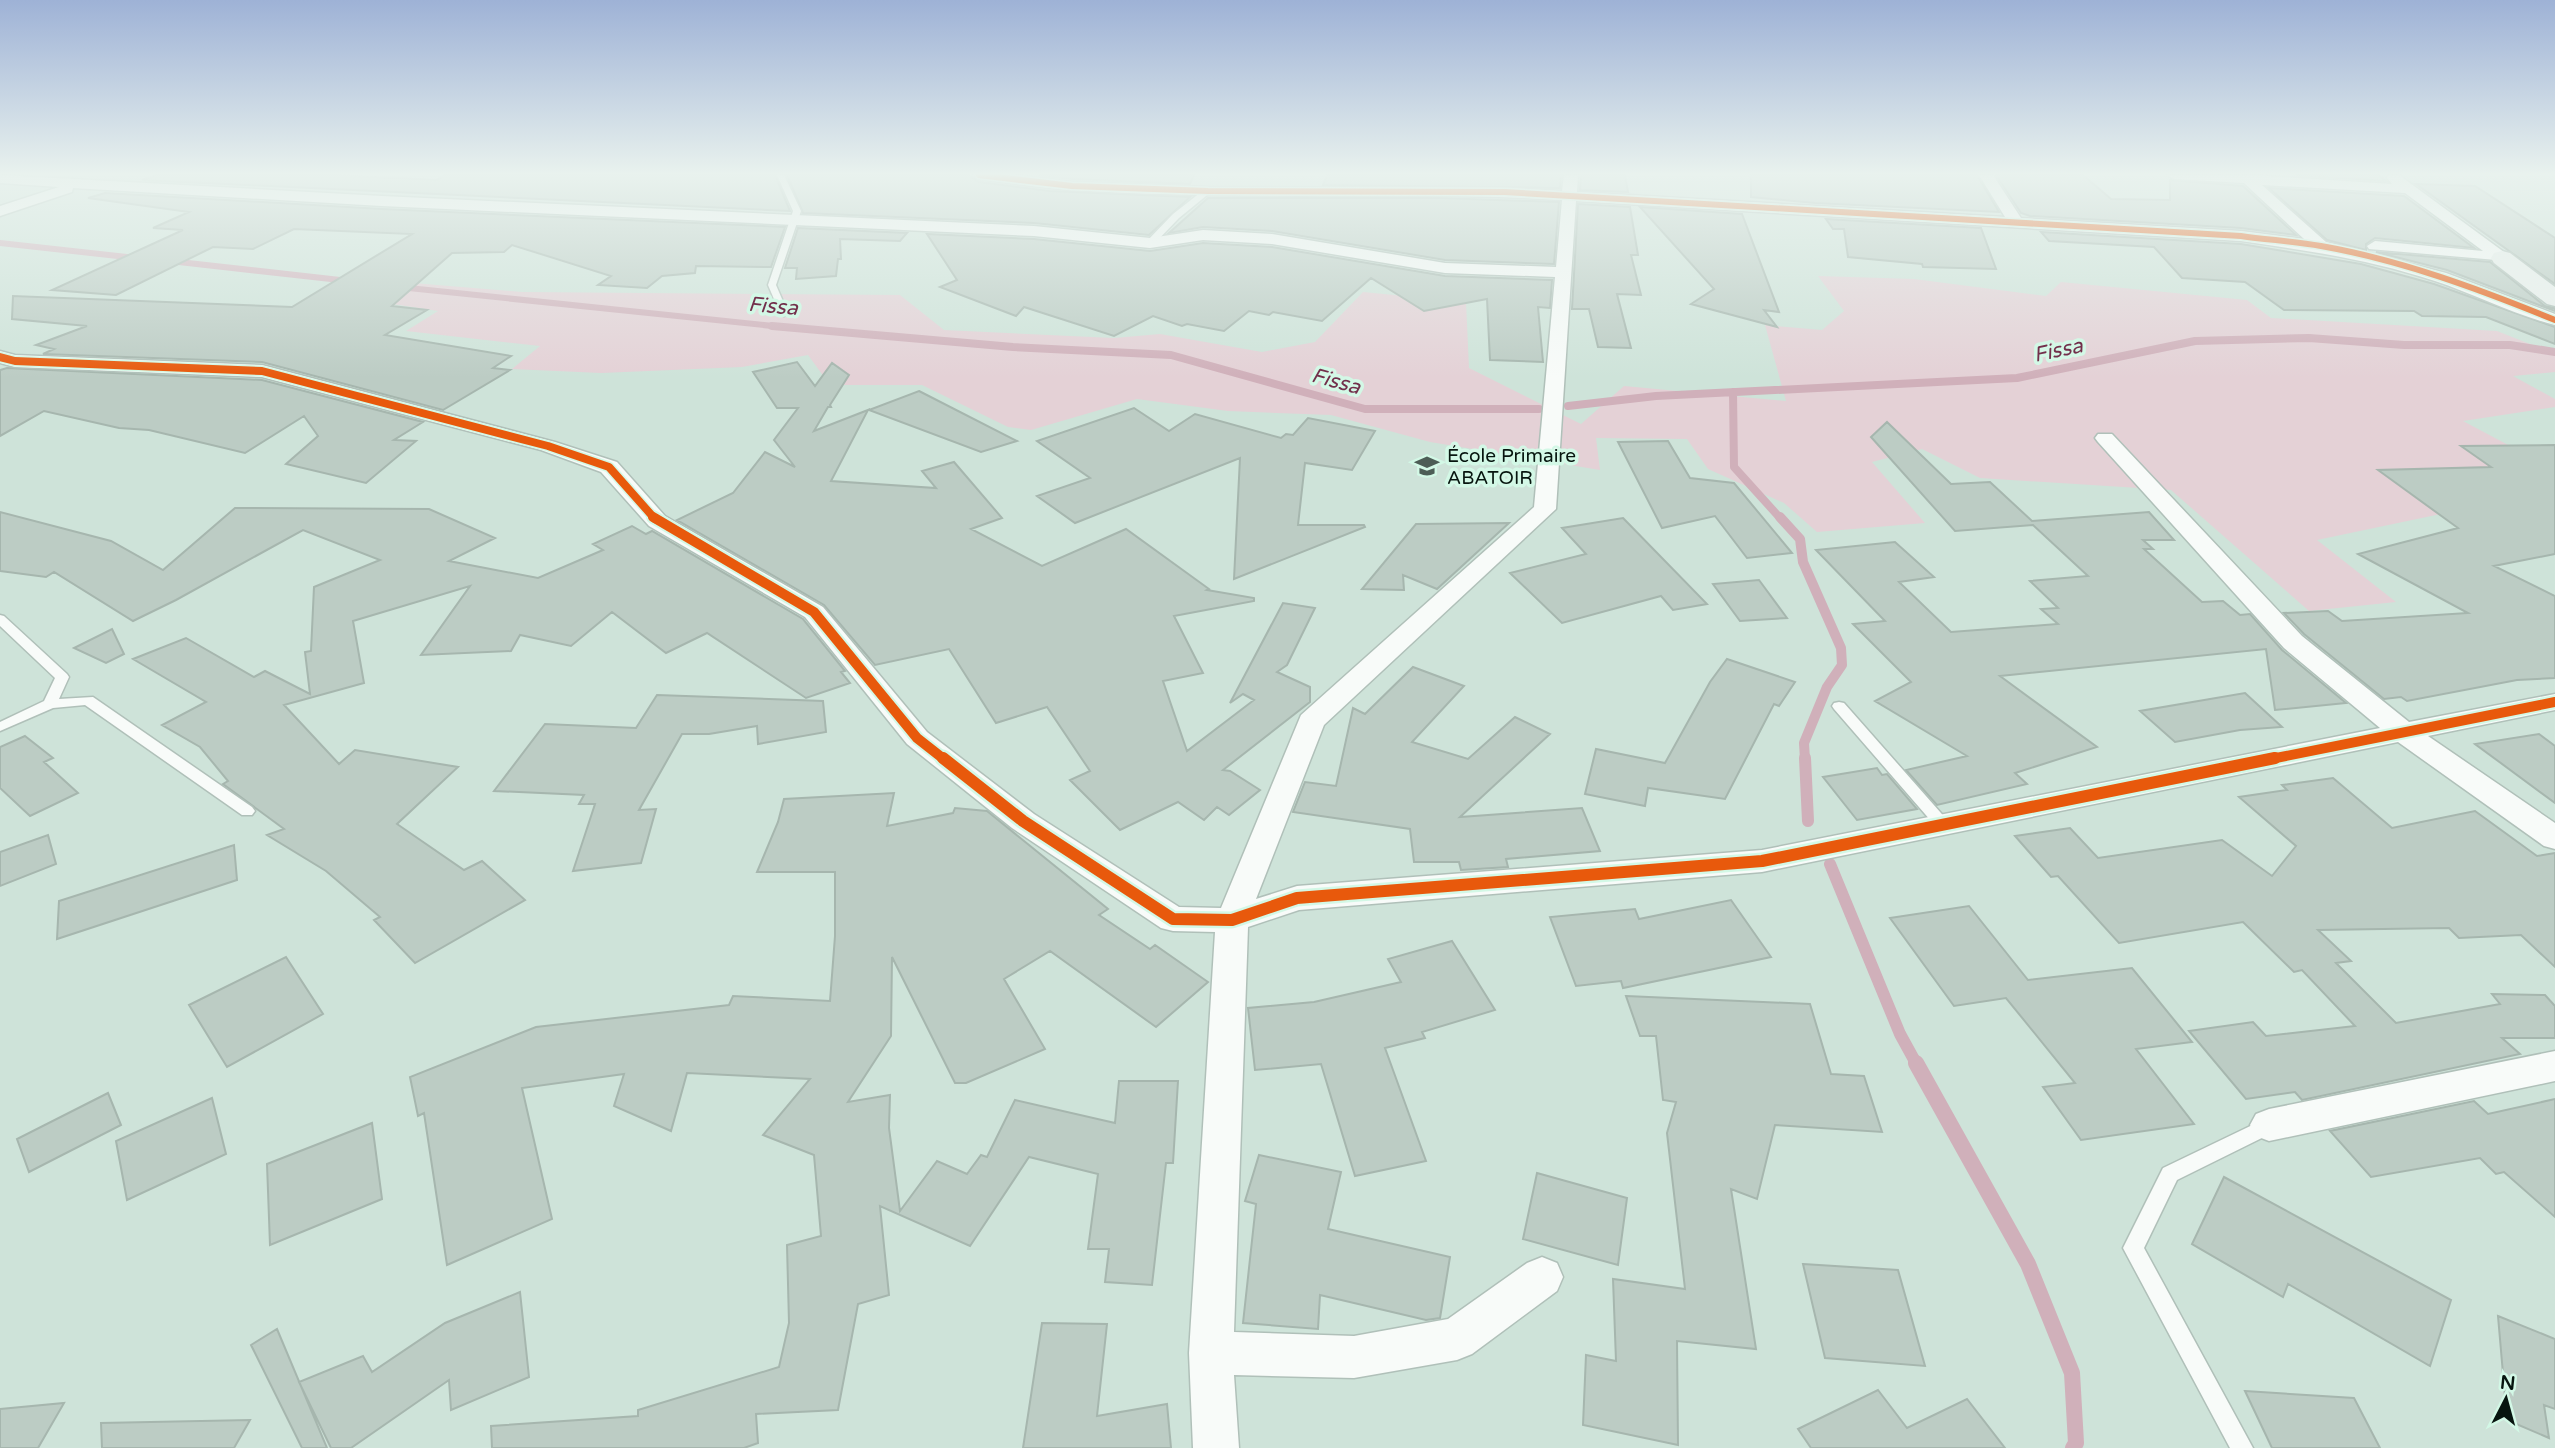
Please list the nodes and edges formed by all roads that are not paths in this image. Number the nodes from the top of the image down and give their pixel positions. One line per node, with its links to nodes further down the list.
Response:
1 (786, 243): 14 (lane)
2 (1146, 243): 3 (street)
3 (1150, 243)
4 (1293, 243): 12 (street)
5 (1566, 243): 12 (street)
6 (2294, 243): 9 (street)
7 (2317, 243): 9 (street)
8 (2480, 243): 10 (street)
9 (2321, 246): 10 (street); 15 (street)
10 (2501, 258): 11 (street); 13 (street)
11 (2542, 260)
12 (1563, 272): 27 (street)
13 (2555, 299)
14 (784, 313)
15 (2555, 320)
16 (0, 357): 27 (street)
17 (2105, 438): 23 (street)
18 (0, 619): 20 (lane)
19 (2555, 702): 23 (street)
20 (50, 704): 22 (lane); 24 (lane)
21 (1839, 706): 25 (lane)
22 (0, 727)
23 (2405, 733): 25 (street); 26 (street)
24 (247, 811)
25 (1943, 825): 27 (street)
26 (2555, 838)
27 (1232, 920): 31 (street)
28 (2555, 1066): 29 (street)
29 (2269, 1125): 33 (lane)
30 (1542, 1277): 31 (street)
31 (1211, 1353): 32 (street)
32 (1216, 1448)
33 (2242, 1448)

